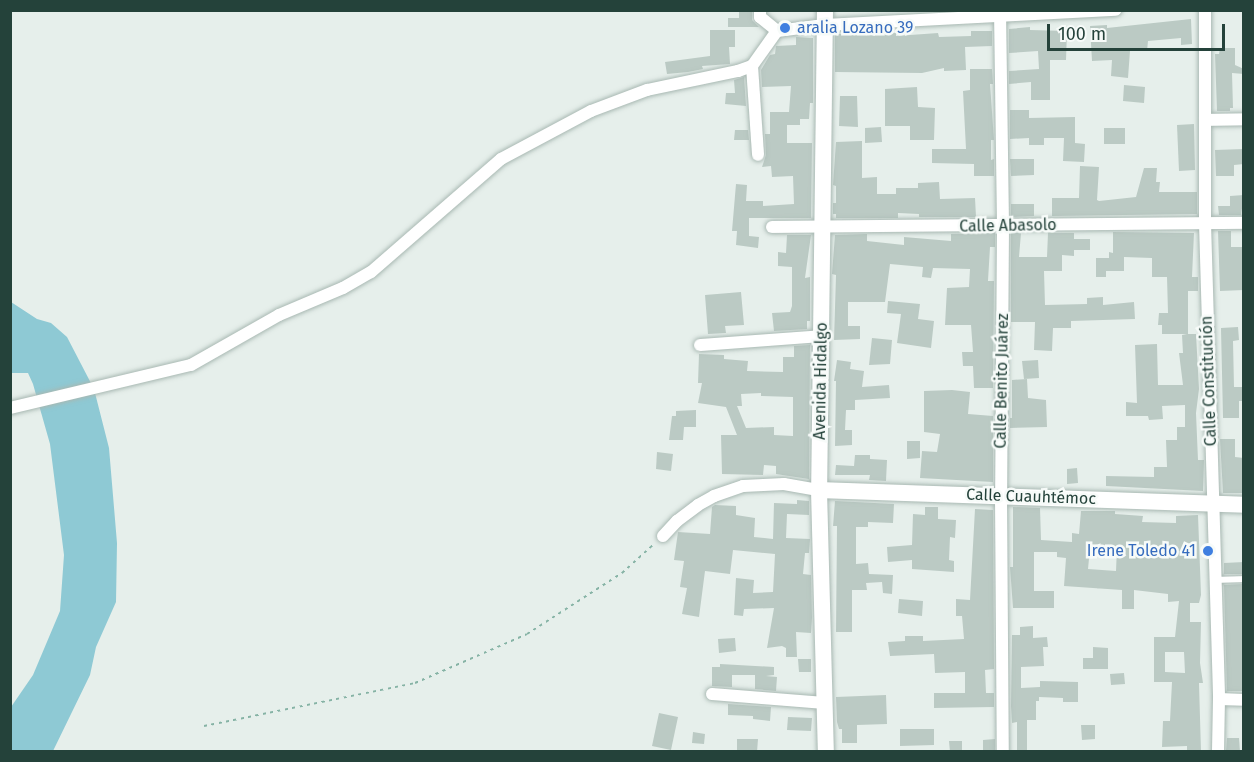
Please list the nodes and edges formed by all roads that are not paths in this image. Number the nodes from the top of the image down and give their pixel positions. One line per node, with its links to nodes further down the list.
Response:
1 (760, 10): 7 (street)
2 (1116, 10): 4 (street)
3 (1205, 10): 10 (street, Calle Constitución)
4 (1000, 13): 5 (street); 14 (street, Calle Benito Juárez)
5 (913, 15): 6 (street)
6 (825, 18): 7 (street); 16 (street, Avenida Hidalgo)
7 (777, 31): 8 (street)
8 (752, 66): 11 (street); 19 (street)
9 (1244, 118): 10 (street)
10 (1205, 120): 12 (street, Calle Constitución)
11 (758, 155)
12 (1205, 223): 13 (street, Calle Abasolo); 14 (street, Calle Abasolo); 22 (street, Calle Constitución)
13 (1244, 223)
14 (1004, 226): 16 (street, Calle Abasolo); 21 (street, Calle Benito Juárez)
15 (772, 227): 16 (street, Calle Abasolo)
16 (824, 228): 17 (street, Avenida Hidalgo)
17 (822, 336): 18 (street); 20 (street, Avenida Hidalgo)
18 (700, 345)
19 (10, 408)
20 (819, 490): 21 (street, Calle Cuauhtémoc); 24 (street); 30 (street, Avenida Hidalgo)
21 (1001, 496): 22 (street, Calle Cuauhtémoc); 32 (street, Calle Benito Juárez)
22 (1213, 504): 23 (street, Calle Cuauhtémoc); 26 (street, Calle Constitución)
23 (1244, 505)
24 (663, 536)
25 (1244, 579): 26 (lane)
26 (1215, 580): 28 (street, Calle Constitución)
27 (712, 694): 30 (street)
28 (1219, 699): 29 (street); 33 (street, Calle Constitución)
29 (1244, 700)
30 (825, 703): 31 (street, Avenida Hidalgo)
31 (826, 752)
32 (1003, 752)
33 (1218, 752)

